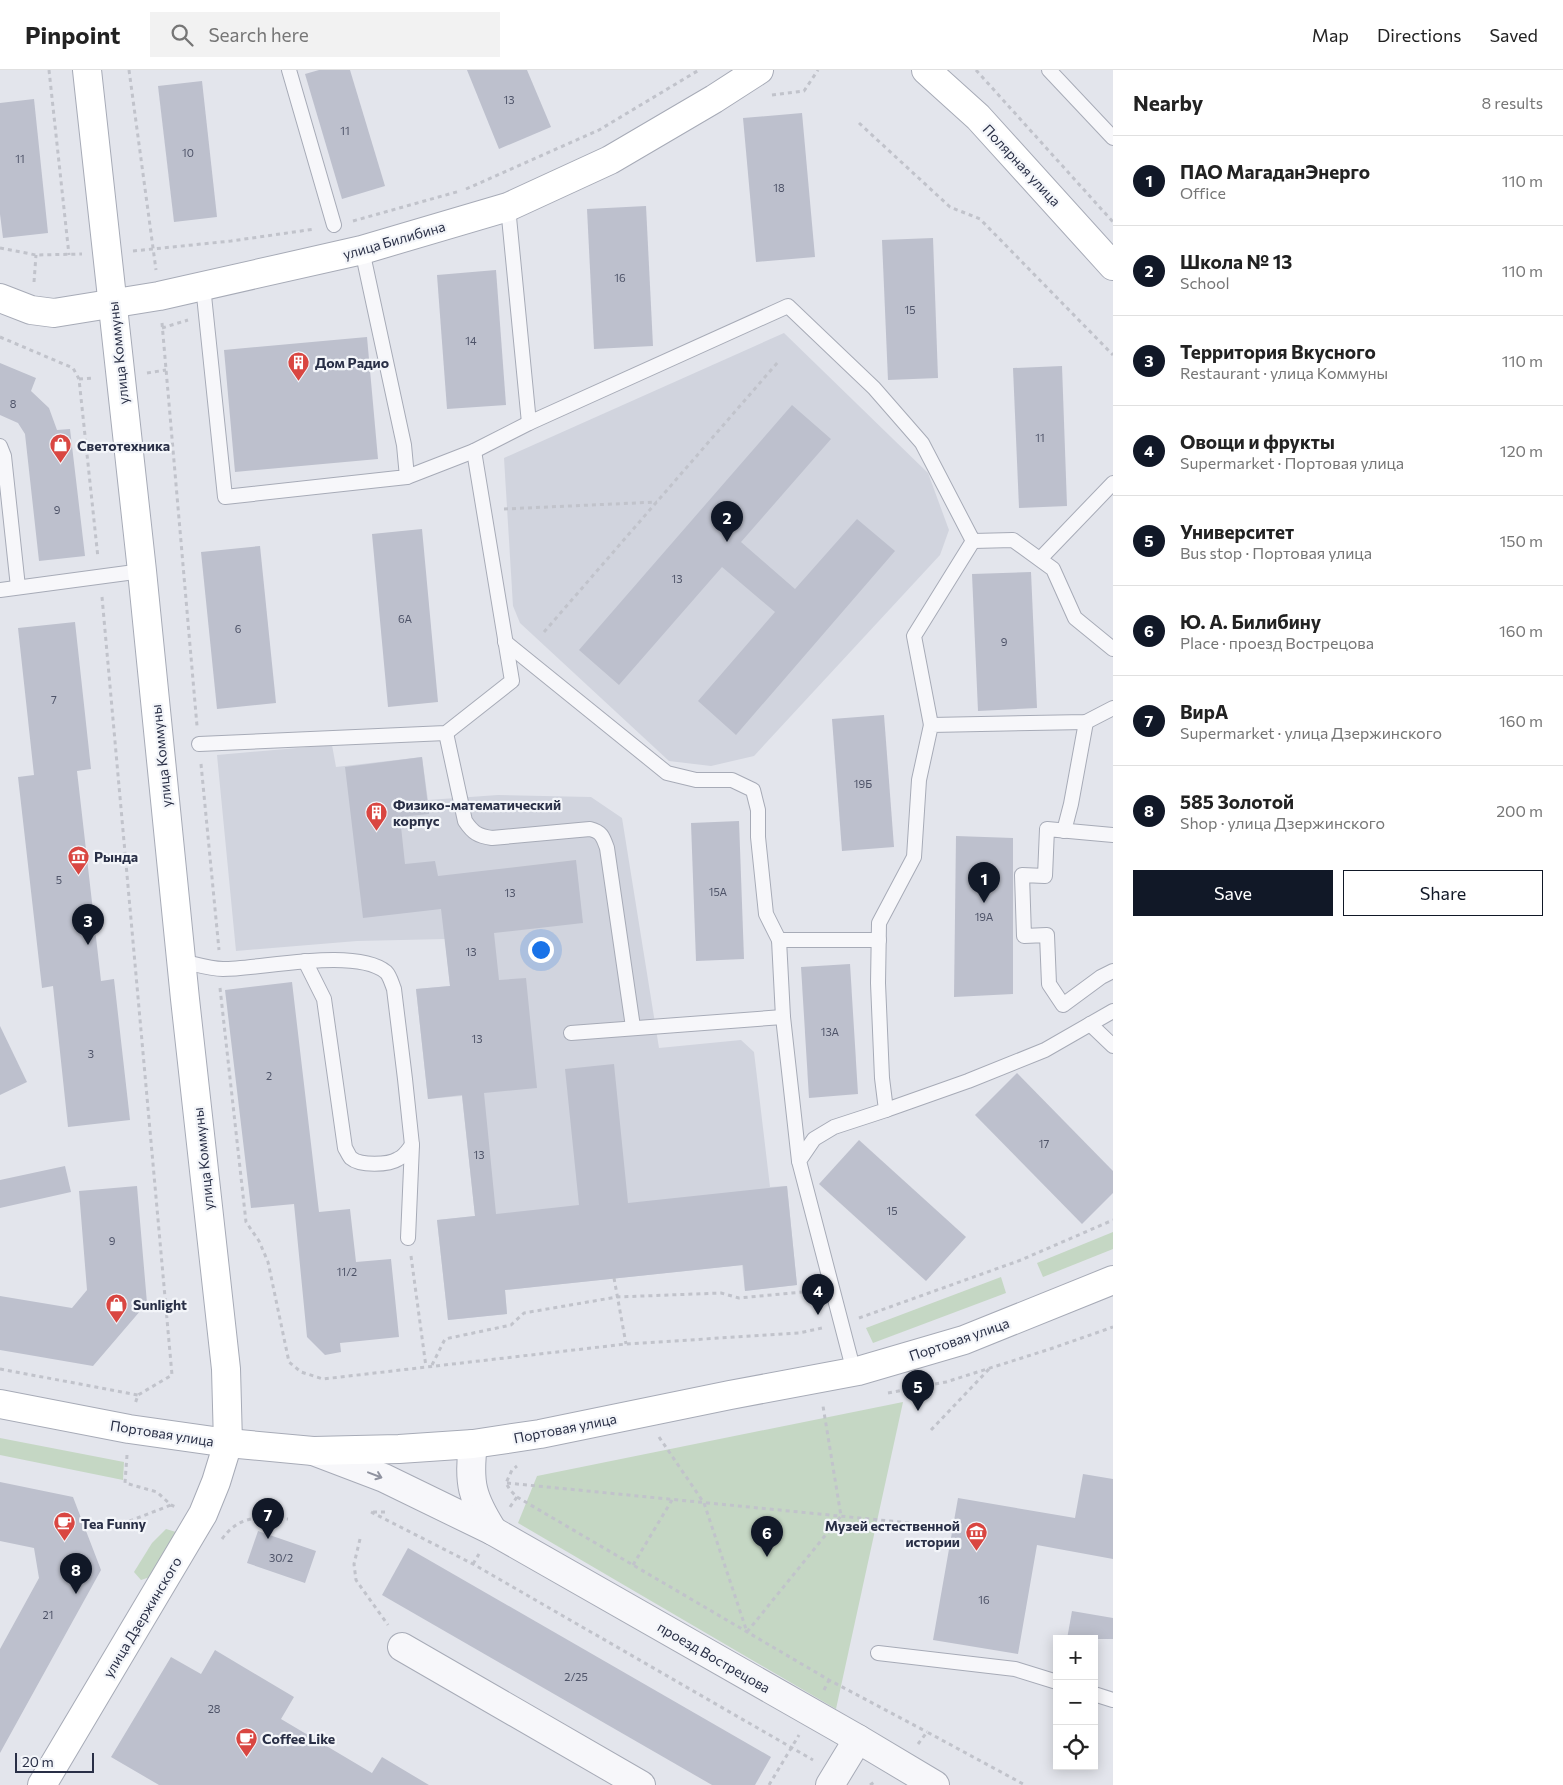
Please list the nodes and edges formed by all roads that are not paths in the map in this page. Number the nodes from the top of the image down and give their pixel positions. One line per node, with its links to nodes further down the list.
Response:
1 (87, 70): 13 (street, улица Коммуны)
2 (289, 70): 8 (lane)
3 (759, 70): 7 (street, улица Билибина)
4 (926, 70): 10 (street, Полярная улица)
5 (1049, 70): 6 (lane)
6 (1113, 138)
7 (508, 207): 9 (street, улица Билибина); 14 (lane)
8 (334, 225)
9 (362, 250): 11 (street, улица Билибина); 17 (lane)
10 (1113, 266)
11 (202, 286): 13 (street, улица Билибина); 17 (lane)
12 (0, 298): 13 (street, улица Билибина)
13 (113, 304): 21 (street, улица Коммуны)
14 (528, 423): 16 (lane); 19 (lane)
15 (0, 446): 22 (lane)
16 (474, 451): 17 (lane); 24 (lane)
17 (407, 477)
18 (1113, 483): 20 (lane)
19 (974, 541): 20 (lane); 28 (lane)
20 (1040, 559): 25 (lane)
21 (142, 571): 22 (lane); 35 (street, улица Коммуны)
22 (18, 587): 23 (lane)
23 (0, 590)
24 (505, 642): 29 (lane); 33 (lane)
25 (1113, 649)
26 (1113, 708): 27 (lane)
27 (1086, 722): 28 (lane); 31 (lane)
28 (931, 725): 34 (lane)
29 (446, 733): 30 (lane); 41 (lane)
30 (199, 744)
31 (1064, 831): 32 (lane); 37 (lane)
32 (1113, 835)
33 (778, 940): 34 (lane); 39 (lane)
34 (879, 940): 44 (lane)
35 (182, 961): 36 (lane); 51 (street, улица Коммуны)
36 (306, 961): 45 (lane); 45 (lane)
37 (1113, 971)
38 (1113, 1011): 40 (lane)
39 (783, 1016): 41 (lane); 46 (lane)
40 (1090, 1024): 43 (lane); 44 (lane)
41 (633, 1027): 42 (lane)
42 (572, 1033)
43 (1113, 1046)
44 (886, 1110): 46 (lane)
45 (412, 1144): 47 (lane)
46 (799, 1161): 49 (lane)
47 (408, 1238)
48 (1113, 1280): 49 (street, Портовая улица)
49 (854, 1372): 52 (street, Портовая улица)
50 (0, 1404): 51 (street, Портовая улица)
51 (228, 1443): 53 (street, Портовая улица); 62 (street, улица Дзержинского)
52 (473, 1444): 53 (street, Портовая улица); 54 (street, проезд Вострецова)
53 (313, 1451): 54 (street, проезд Вострецова, one-way to 54)
54 (493, 1531): 60 (street, проезд Вострецова)
55 (402, 1647): 63 (street)
56 (878, 1653): 57 (lane)
57 (1053, 1681)
58 (1098, 1695): 59 (lane)
59 (1113, 1700)
60 (858, 1739): 61 (street); 64 (street, проезд Вострецова)
61 (834, 1780)
62 (42, 1785)
63 (641, 1785)
64 (935, 1785)

